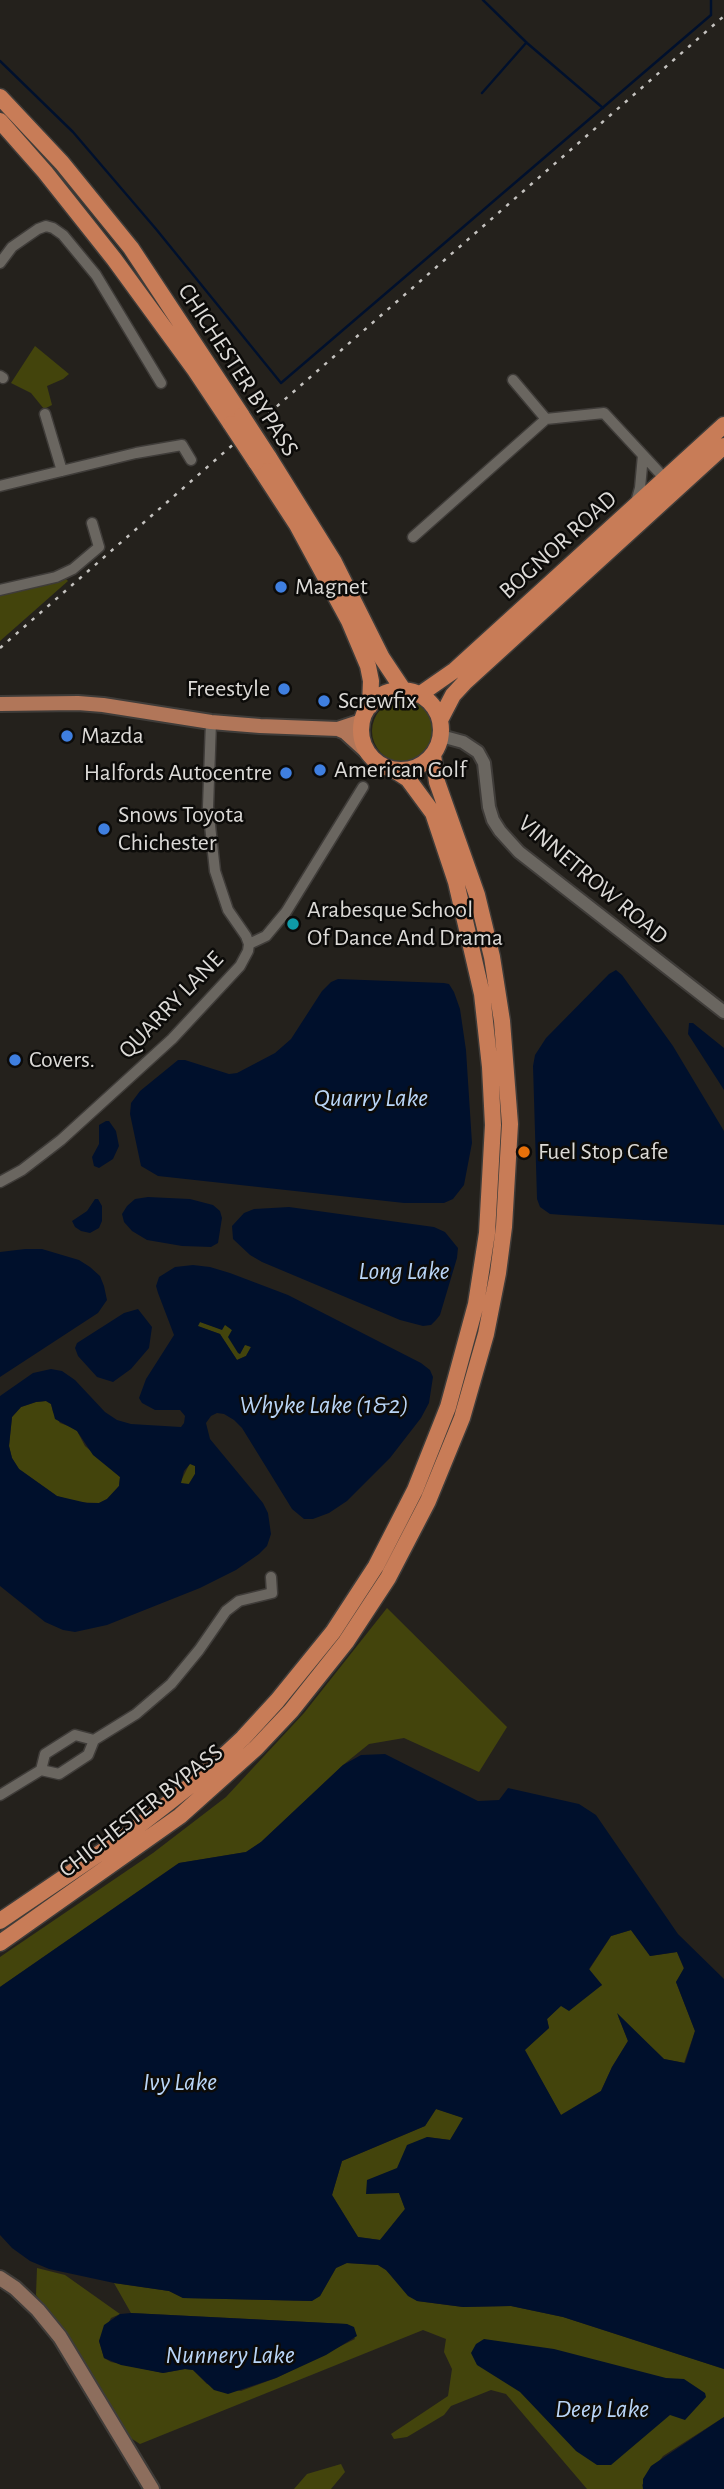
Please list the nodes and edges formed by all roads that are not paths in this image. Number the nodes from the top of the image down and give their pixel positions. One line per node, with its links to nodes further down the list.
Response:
1 (0, 97): 8 (highway, CHICHESTER BYPASS)
2 (0, 121): 8 (highway, CHICHESTER BYPASS)
3 (1, 261): 5 (street)
4 (513, 380): 7 (street)
5 (161, 383)
6 (45, 414): 14 (street)
7 (546, 419): 11 (street); 19 (street)
8 (236, 420): 12 (highway, CHICHESTER BYPASS, bridge)
9 (724, 425): 15 (highway, BOGNOR ROAD)
10 (724, 446): 15 (highway, BOGNOR ROAD)
11 (643, 455): 15 (street); 17 (street)
12 (262, 459): 21 (highway, CHICHESTER BYPASS); 23 (highway, CHICHESTER BYPASS)
13 (191, 460): 14 (street)
14 (62, 471): 16 (street)
15 (670, 484): 17 (highway, BOGNOR ROAD); 26 (highway, BOGNOR ROAD)
16 (0, 486)
17 (634, 506): 21 (highway, BOGNOR ROAD)
18 (92, 523): 20 (street)
19 (414, 537)
20 (0, 590)
21 (411, 693): 23 (highway); 26 (highway)
22 (0, 704): 25 (main road)
23 (370, 706): 24 (highway)
24 (362, 721): 27 (main road); 28 (highway)
25 (211, 722): 27 (main road); 32 (street, QUARRY LANE)
26 (440, 728): 29 (highway); 33 (street, VINNETROW ROAD)
27 (338, 729): 28 (main road)
28 (367, 752): 30 (highway)
29 (433, 755): 30 (highway); 40 (highway, CHICHESTER BYPASS)
30 (394, 770): 39 (highway, CHICHESTER BYPASS)
31 (363, 787): 32 (street)
32 (249, 944): 34 (street, QUARRY LANE)
33 (724, 1012)
34 (0, 1182)
35 (271, 1577): 36 (street)
36 (94, 1741): 37 (street); 37 (street)
37 (41, 1770): 38 (street)
38 (0, 1795)
39 (0, 1921)
40 (0, 1942)
41 (0, 2278): 42 (main road)
42 (152, 2489)

